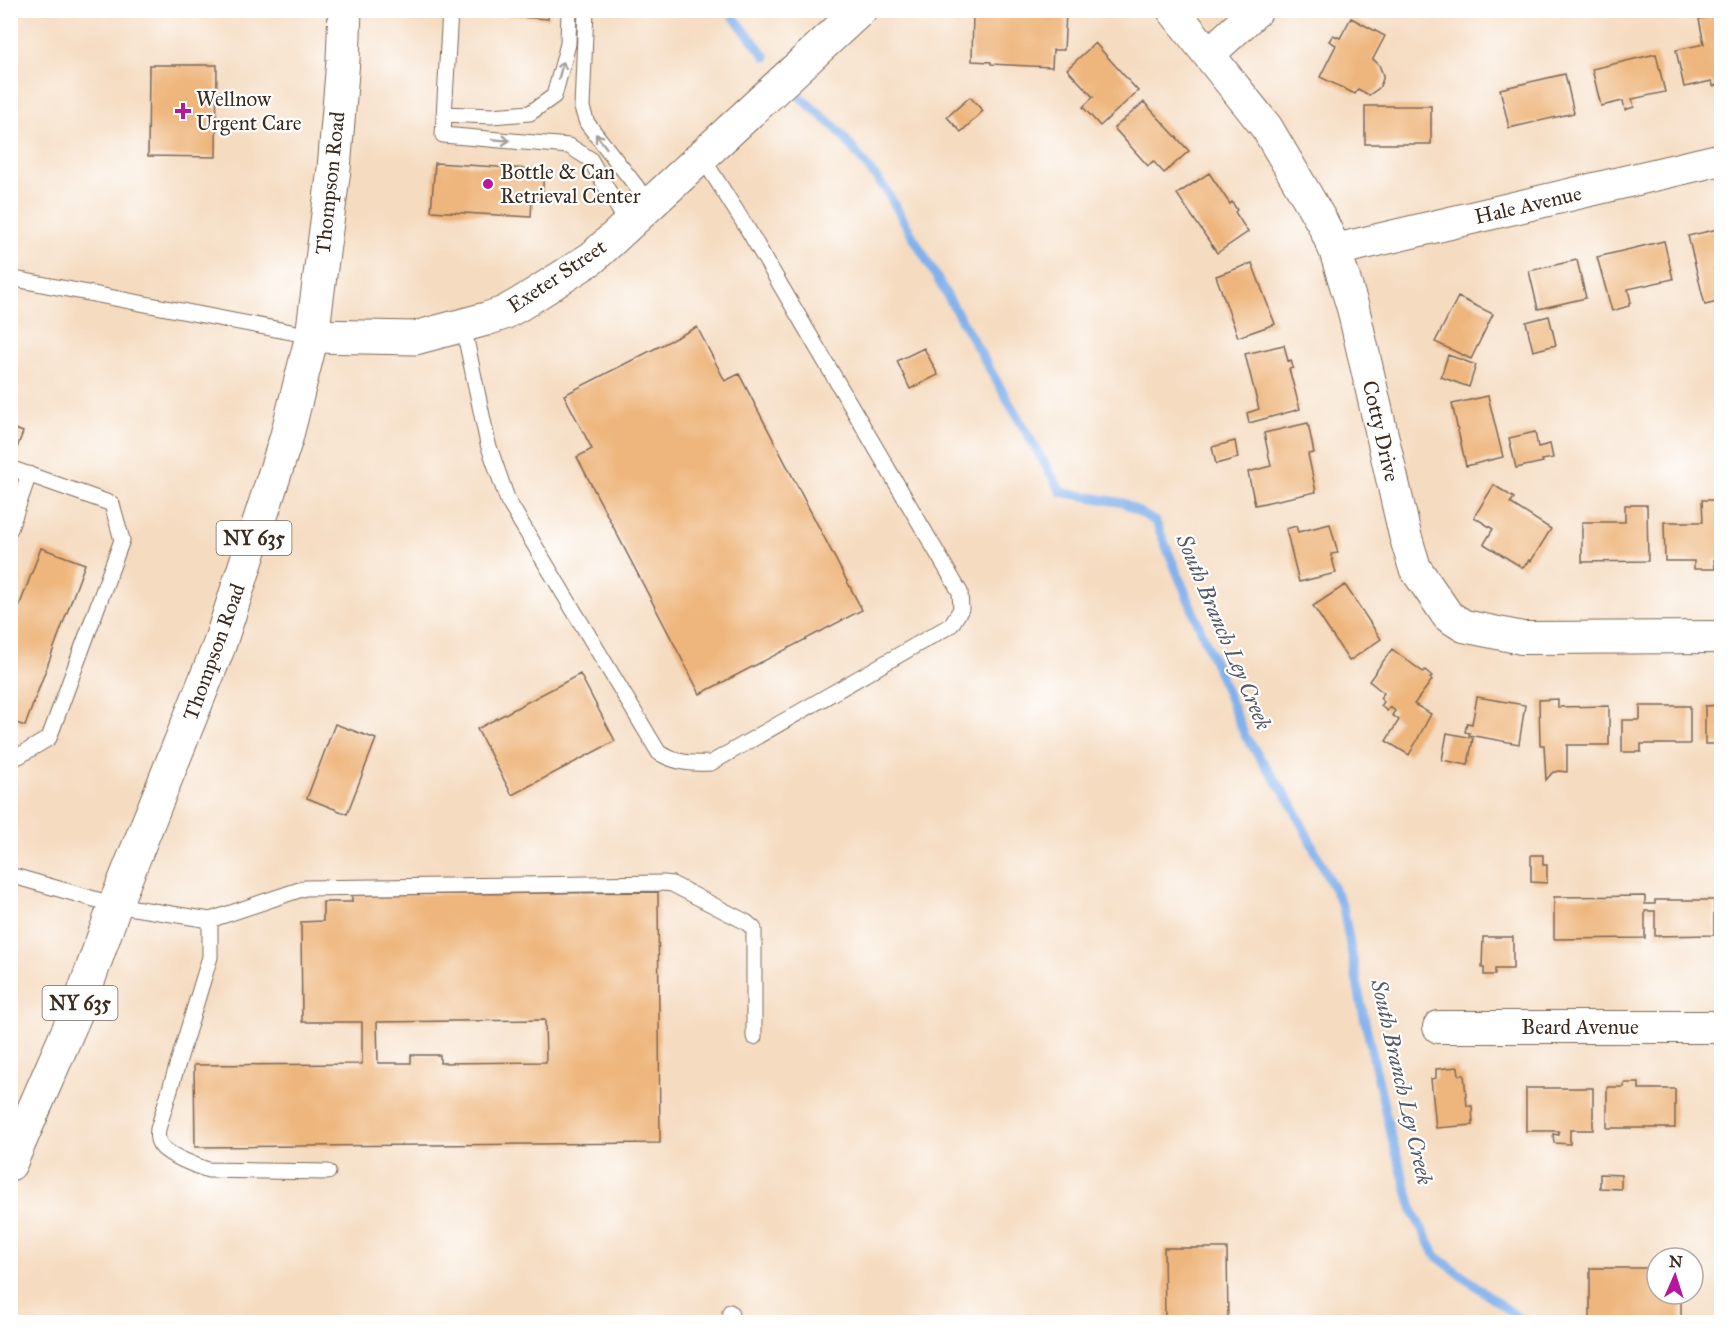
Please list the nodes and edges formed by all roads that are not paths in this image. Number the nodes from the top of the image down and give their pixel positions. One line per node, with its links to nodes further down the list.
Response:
1 (345, 10): 16 (main road, Thompson Road / NY 635)
2 (450, 10): 9 (lane)
3 (569, 10): 9 (lane, one-way to 3)
4 (586, 10): 12 (lane, one-way to 4)
5 (860, 10): 10 (main road, Exeter Street)
6 (1173, 10): 8 (street, Cotty Drive)
7 (1257, 10): 8 (street)
8 (1209, 54): 13 (street, Cotty Drive)
9 (444, 114): 12 (lane, one-way to 12)
10 (702, 157): 12 (main road, Exeter Street); 15 (lane)
11 (1722, 159): 13 (street, Hale Avenue)
12 (639, 214): 15 (main road, Exeter Street)
13 (1335, 250): 20 (street, Cotty Drive)
14 (10, 278): 16 (lane)
15 (463, 325): 16 (main road, Exeter Street)
16 (312, 336): 23 (main road, Thompson Road / NY 635)
17 (10, 468): 18 (lane)
18 (29, 474): 19 (lane); 21 (lane)
19 (10, 529)
20 (1722, 637)
21 (10, 753)
22 (10, 878): 23 (lane)
23 (115, 905): 24 (lane); 28 (main road, Thompson Road / NY 635)
24 (210, 920): 27 (lane); 29 (lane)
25 (1439, 1027): 26 (street, Beard Avenue)
26 (1722, 1027)
27 (754, 1037)
28 (10, 1164)
29 (328, 1172)

